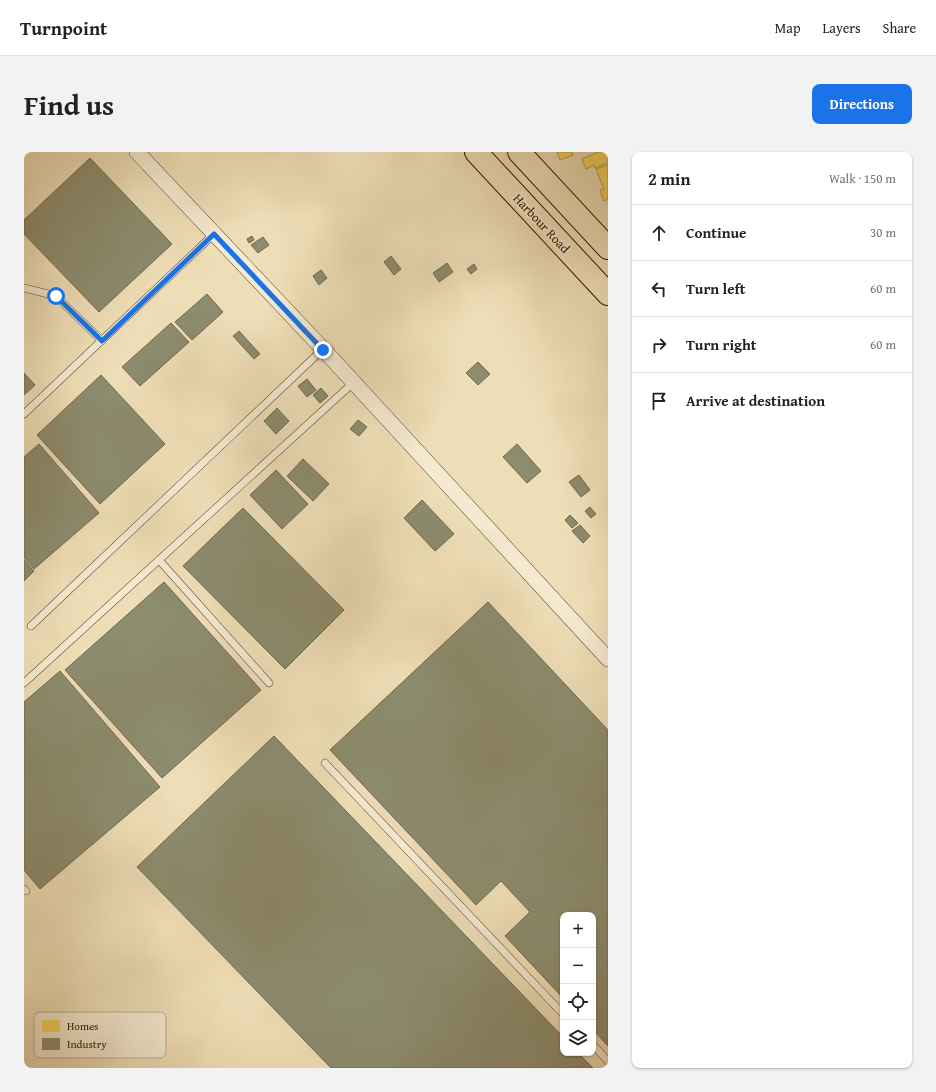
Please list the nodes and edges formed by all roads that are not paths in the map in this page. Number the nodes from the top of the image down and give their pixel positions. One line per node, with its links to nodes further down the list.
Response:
1 (137, 152): 4 (street)
2 (476, 152): 7 (highway, Harbour Road)
3 (519, 152): 5 (highway)
4 (214, 234): 8 (lane); 9 (street)
5 (608, 248)
6 (24, 288): 8 (lane)
7 (608, 294)
8 (102, 341): 11 (lane)
9 (323, 350): 10 (street); 13 (lane)
10 (354, 383): 12 (lane); 14 (street)
11 (24, 414)
12 (159, 560): 15 (lane); 16 (lane)
13 (31, 626)
14 (608, 659)
15 (24, 683)
16 (269, 683)
17 (325, 763): 18 (lane)
18 (560, 1011)
19 (596, 1048): 20 (lane)
20 (608, 1061)

